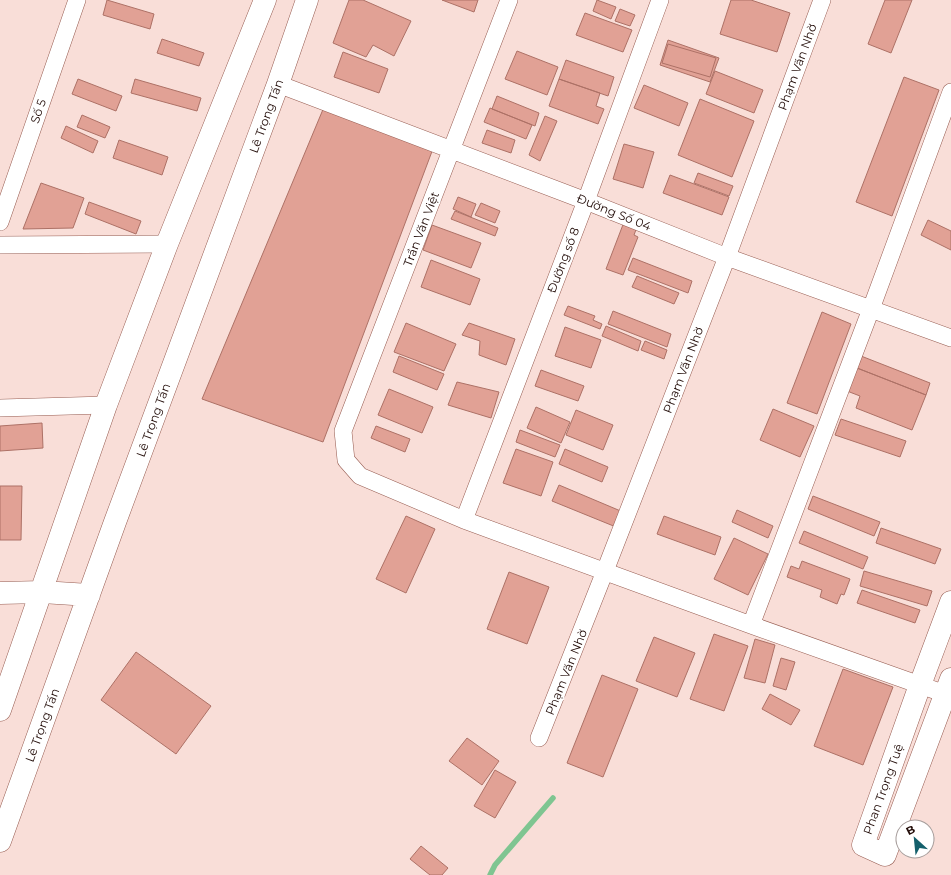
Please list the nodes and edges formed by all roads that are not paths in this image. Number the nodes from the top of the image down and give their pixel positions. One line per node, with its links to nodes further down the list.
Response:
1 (77, 0): 11 (street, Số 5)
2 (265, 0): 12 (street)
3 (307, 0): 7 (street, Lê Trọng Tấn)
4 (509, 0): 9 (street, Trần Văn Việt)
5 (660, 0): 10 (street, Đường số 8)
6 (822, 0): 14 (street, Phạm Văn Nhờ)
7 (278, 84): 9 (street, Đường Số 04); 23 (street, Lê Trọng Tấn)
8 (951, 92): 15 (street)
9 (452, 149): 10 (street, Đường Số 04); 19 (street, Trần Văn Việt)
10 (586, 200): 14 (street, Đường Số 04); 19 (street, Đường số 8)
11 (0, 222)
12 (167, 244): 13 (street); 17 (street)
13 (0, 245)
14 (727, 257): 15 (street, Đường Số 04); 20 (street, Phạm Văn Nhờ)
15 (871, 309): 16 (street, Đường Số 04); 25 (street)
16 (951, 338)
17 (106, 405): 18 (street); 21 (street)
18 (0, 408)
19 (464, 520): 20 (street)
20 (605, 572): 25 (street); 29 (street, Phạm Văn Nhờ)
21 (42, 592): 22 (street); 23 (street); 28 (street)
22 (0, 593)
23 (89, 595): 30 (street, Lê Trọng Tấn)
24 (951, 602): 26 (street, Phan Trọng Tuệ)
25 (751, 625): 26 (street)
26 (920, 685): 27 (street); 27 (street, Phan Trọng Tuệ)
27 (949, 690)
28 (0, 710)
29 (540, 738)
30 (0, 841)

